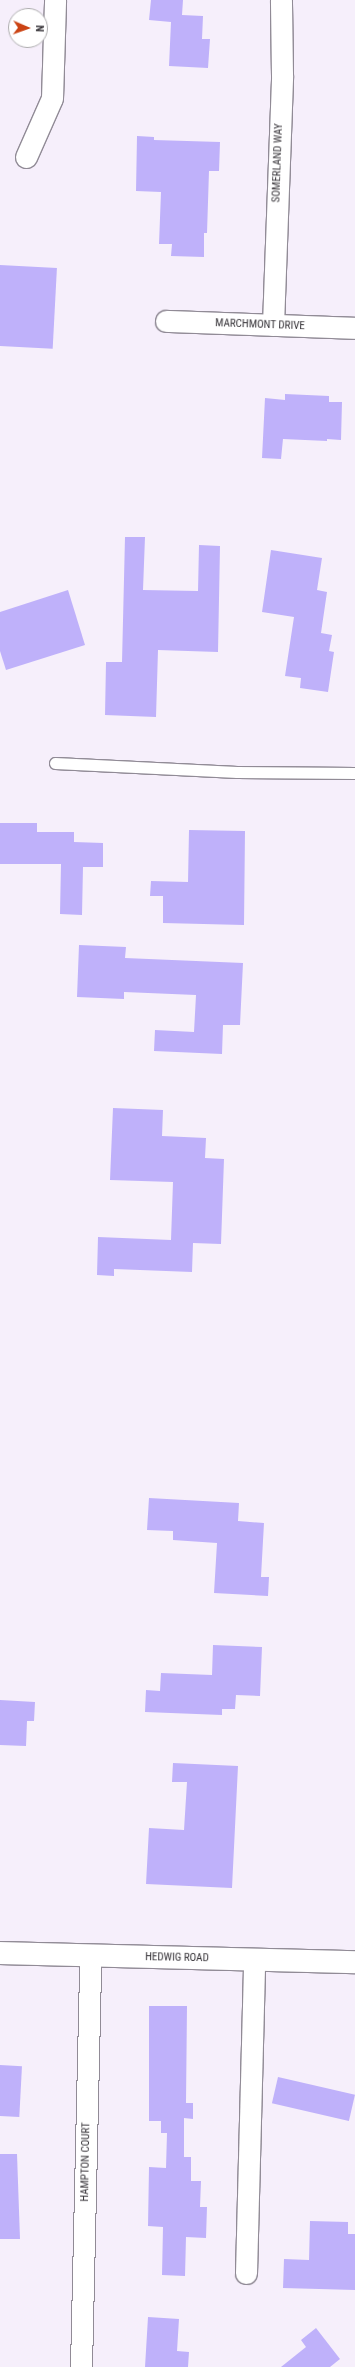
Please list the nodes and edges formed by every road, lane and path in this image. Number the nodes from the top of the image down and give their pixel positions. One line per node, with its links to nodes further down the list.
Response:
1 (55, 0): 3 (street)
2 (281, 0): 5 (street, SOMERLAND WAY)
3 (26, 157)
4 (166, 321): 5 (street, MARCHMONT DRIVE)
5 (273, 325): 6 (street, MARCHMONT DRIVE)
6 (355, 328)
7 (55, 763): 8 (lane)
8 (355, 773)
9 (0, 1953): 10 (street, HEDWIG ROAD)
10 (90, 1956): 11 (street, HEDWIG ROAD); 14 (street, HAMPTON COURT)
11 (254, 1960): 12 (street, HEDWIG ROAD); 13 (street)
12 (355, 1962)
13 (246, 2273)
14 (81, 2367)

